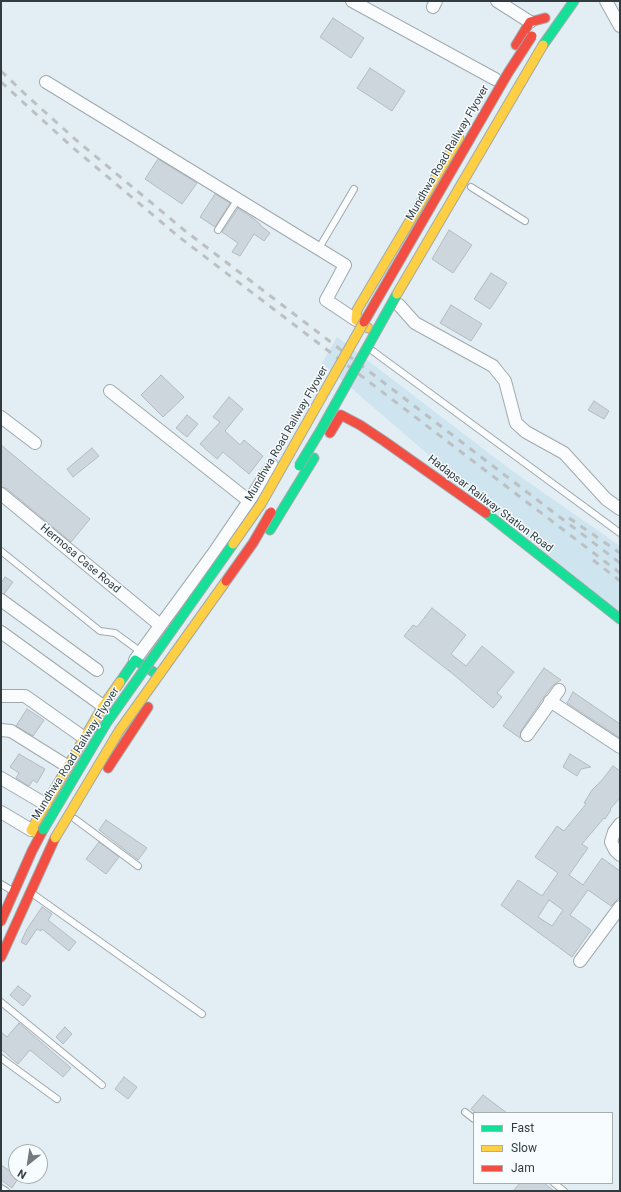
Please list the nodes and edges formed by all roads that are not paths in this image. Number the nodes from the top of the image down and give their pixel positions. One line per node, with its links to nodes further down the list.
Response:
1 (352, 1): 9 (street)
2 (497, 1): 6 (street)
3 (574, 1): 5 (main road)
4 (606, 1): 7 (street)
5 (560, 20): 8 (main road); 53 (main road, bridge)
6 (530, 22): 9 (main road); 52 (main road, Mundhwa Road Railway Flyover, bridge)
7 (620, 26)
8 (552, 47)
9 (495, 79): 11 (main road)
10 (46, 82): 15 (street)
11 (452, 150): 12 (main road); 21 (main road)
12 (482, 168)
13 (471, 187): 17 (lane)
14 (354, 189): 19 (lane)
15 (238, 199): 18 (lane); 19 (street)
16 (459, 207): 20 (main road)
17 (524, 221)
18 (218, 230)
19 (318, 248): 21 (street)
20 (399, 305): 21 (main road); 28 (street)
21 (356, 320): 29 (lane)
22 (110, 391): 27 (street)
23 (308, 404): 27 (street)
24 (1, 417): 25 (street)
25 (35, 443)
26 (1, 494): 33 (street, Hermosa Case Road)
27 (249, 501): 33 (street)
28 (620, 509)
29 (620, 533)
30 (1, 551): 35 (lane)
31 (1, 600): 36 (street)
32 (620, 619): 35 (main road, Hadapsar Railway Station Road)
33 (160, 625): 35 (street)
34 (1, 632): 41 (street)
35 (138, 656): 41 (main road)
36 (97, 670)
37 (559, 690): 40 (street)
38 (1, 696): 44 (street)
39 (154, 699): 50 (main road)
40 (550, 701): 43 (street); 45 (street)
41 (103, 706): 44 (main road)
42 (1, 730): 46 (street)
43 (527, 735)
44 (84, 737): 46 (main road)
45 (620, 747)
46 (67, 766): 48 (main road)
47 (1, 778): 48 (street)
48 (45, 804): 52 (main road)
49 (1, 812): 52 (street)
50 (75, 819): 53 (main road); 55 (lane)
51 (620, 824): 54 (street)
52 (38, 832): 57 (main road, Mundhwa Road Railway Flyover)
53 (48, 852): 58 (main road)
54 (620, 854)
55 (138, 866)
56 (1, 884): 57 (lane)
57 (14, 891): 60 (main road, Mundhwa Road Railway Flyover)
58 (30, 892): 61 (main road); 64 (lane)
59 (620, 907): 62 (street)
60 (1, 921)
61 (1, 957)
62 (580, 961)
63 (1, 1002): 66 (lane)
64 (202, 1014)
65 (1, 1058): 67 (lane)
66 (102, 1085)
67 (57, 1099)
68 (465, 1112): 69 (lane)
69 (473, 1118)
70 (555, 1184): 73 (lane)
71 (1, 1188): 72 (lane)
72 (6, 1191)
73 (564, 1191)

